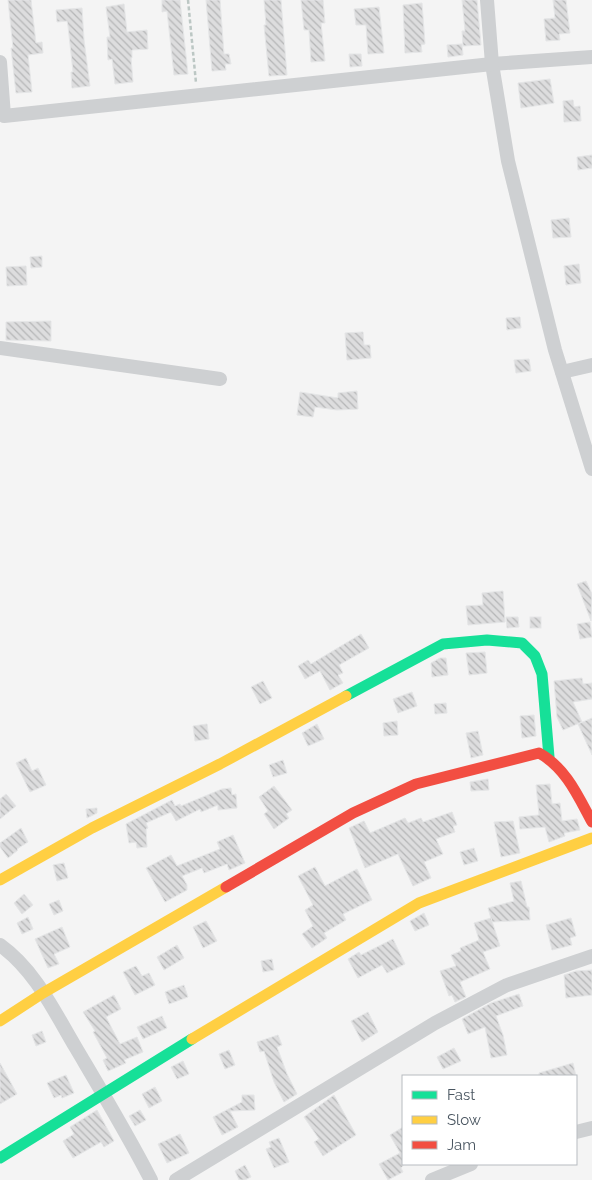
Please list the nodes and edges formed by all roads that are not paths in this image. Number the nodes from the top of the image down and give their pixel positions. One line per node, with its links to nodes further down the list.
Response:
1 (487, 0): 4 (street)
2 (592, 57): 4 (street)
3 (0, 62): 5 (street)
4 (492, 64): 5 (street); 8 (street)
5 (2, 116)
6 (0, 348): 9 (street)
7 (592, 365): 8 (street)
8 (562, 372): 10 (street)
9 (220, 380)
10 (592, 469)
11 (548, 757): 12 (street); 14 (street); 17 (street)
12 (592, 822)
13 (592, 838): 19 (street)
14 (0, 880)
15 (0, 945): 17 (street)
16 (592, 956): 25 (street)
17 (43, 992): 18 (street); 19 (street)
18 (0, 1021)
19 (103, 1093): 22 (street); 24 (street)
20 (592, 1128): 21 (street)
21 (577, 1132)
22 (0, 1158)
23 (469, 1165): 26 (street)
24 (151, 1180)
25 (176, 1180)
26 (432, 1180)

